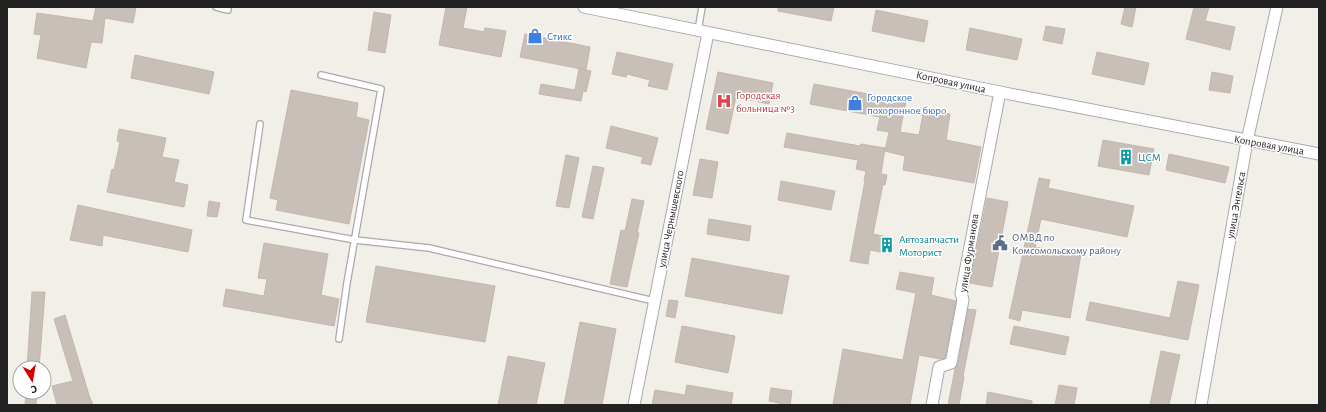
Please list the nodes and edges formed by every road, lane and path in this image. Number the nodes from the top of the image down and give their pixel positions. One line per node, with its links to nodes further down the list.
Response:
1 (216, 7): 5 (lane)
2 (584, 7): 6 (street, Копровая улица)
3 (702, 7): 6 (lane)
4 (1277, 7): 10 (street, улица Энгельса)
5 (228, 10)
6 (703, 32): 8 (street, Копровая улица); 13 (street, улица Чернышевского)
7 (321, 75): 12 (lane)
8 (1000, 92): 10 (street, Копровая улица); 16 (street, улица Фурманова)
9 (260, 124): 12 (lane)
10 (1247, 141): 11 (street, Копровая улица); 17 (street, улица Энгельса)
11 (1319, 154)
12 (354, 240): 13 (lane); 14 (lane)
13 (654, 301): 15 (street, улица Чернышевского)
14 (339, 339)
15 (634, 405)
16 (932, 405)
17 (1201, 405)

